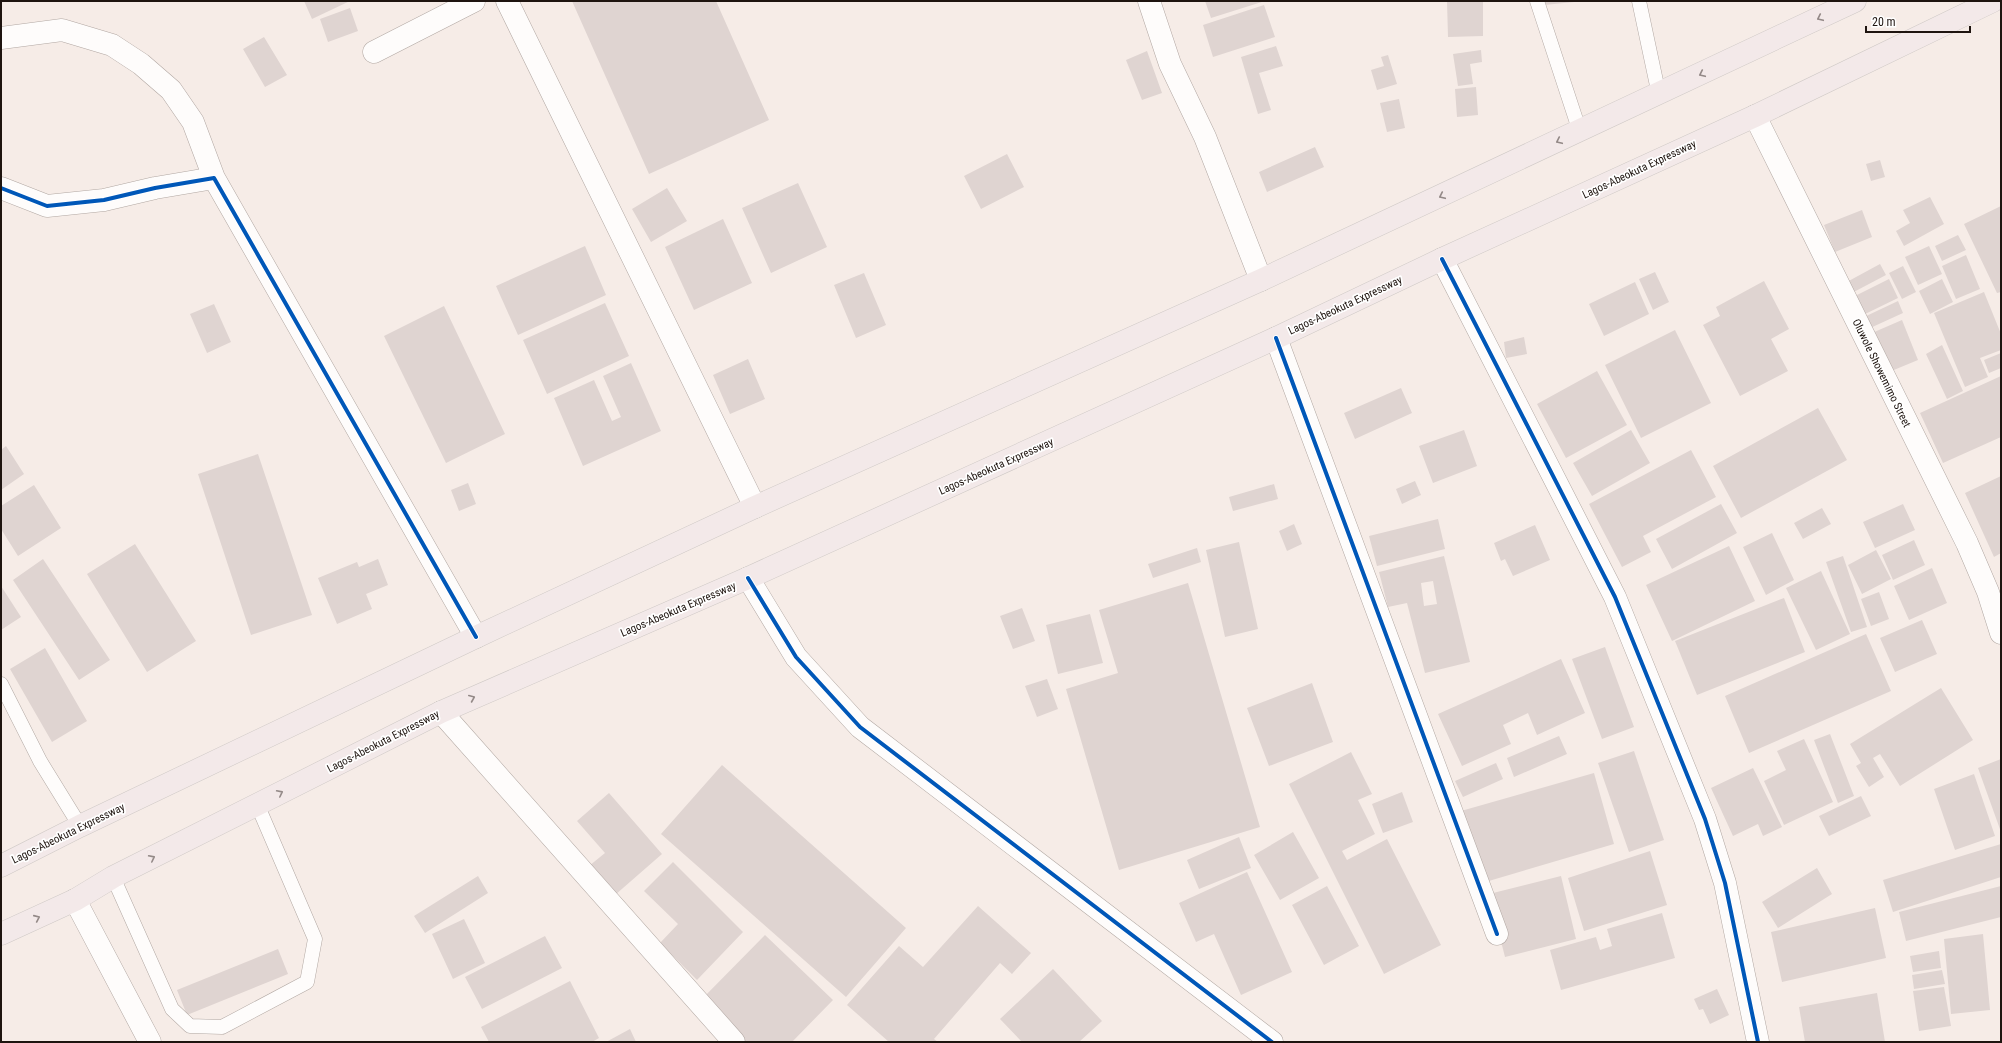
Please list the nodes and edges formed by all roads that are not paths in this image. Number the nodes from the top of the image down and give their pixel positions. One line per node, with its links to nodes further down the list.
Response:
1 (474, 1): 9 (street)
2 (508, 1): 18 (street)
3 (1149, 1): 16 (street)
4 (1537, 1): 12 (lane)
5 (1639, 1): 10 (lane)
6 (1855, 1): 10 (highway, Lagos-Abeokuta Expressway, one-way to 10)
7 (1993, 1): 11 (highway, Lagos-Abeokuta Expressway)
8 (1, 38): 13 (street)
9 (374, 52)
10 (1659, 95): 12 (highway, Lagos-Abeokuta Expressway)
11 (1755, 116): 15 (highway, Lagos-Abeokuta Expressway); 20 (street, Oluwole Showemimo Street)
12 (1580, 132): 16 (highway, Lagos-Abeokuta Expressway, one-way to 16)
13 (214, 178): 14 (street); 21 (street)
14 (1, 188)
15 (1442, 259): 17 (highway, Lagos-Abeokuta Expressway); 34 (street)
16 (1261, 280): 18 (highway, Lagos-Abeokuta Expressway)
17 (1276, 338): 19 (highway, Lagos-Abeokuta Expressway); 30 (street)
18 (755, 507): 21 (highway, Lagos-Abeokuta Expressway)
19 (748, 578): 23 (highway, Lagos-Abeokuta Expressway, one-way to 19); 33 (street)
20 (2001, 633)
21 (476, 637): 25 (highway, Lagos-Abeokuta Expressway)
22 (1, 684): 25 (lane)
23 (441, 712): 24 (highway, Lagos-Abeokuta Expressway, one-way to 23); 32 (street)
24 (257, 804): 27 (highway, Lagos-Abeokuta Expressway, one-way to 24); 27 (lane)
25 (80, 826): 26 (highway, Lagos-Abeokuta Expressway)
26 (1, 866)
27 (113, 877): 28 (highway, Lagos-Abeokuta Expressway)
28 (75, 900): 29 (highway, Lagos-Abeokuta Expressway, one-way to 28); 31 (street)
29 (1, 934)
30 (1497, 934)
31 (150, 1042)
32 (734, 1042)
33 (1272, 1042)
34 (1758, 1042)

